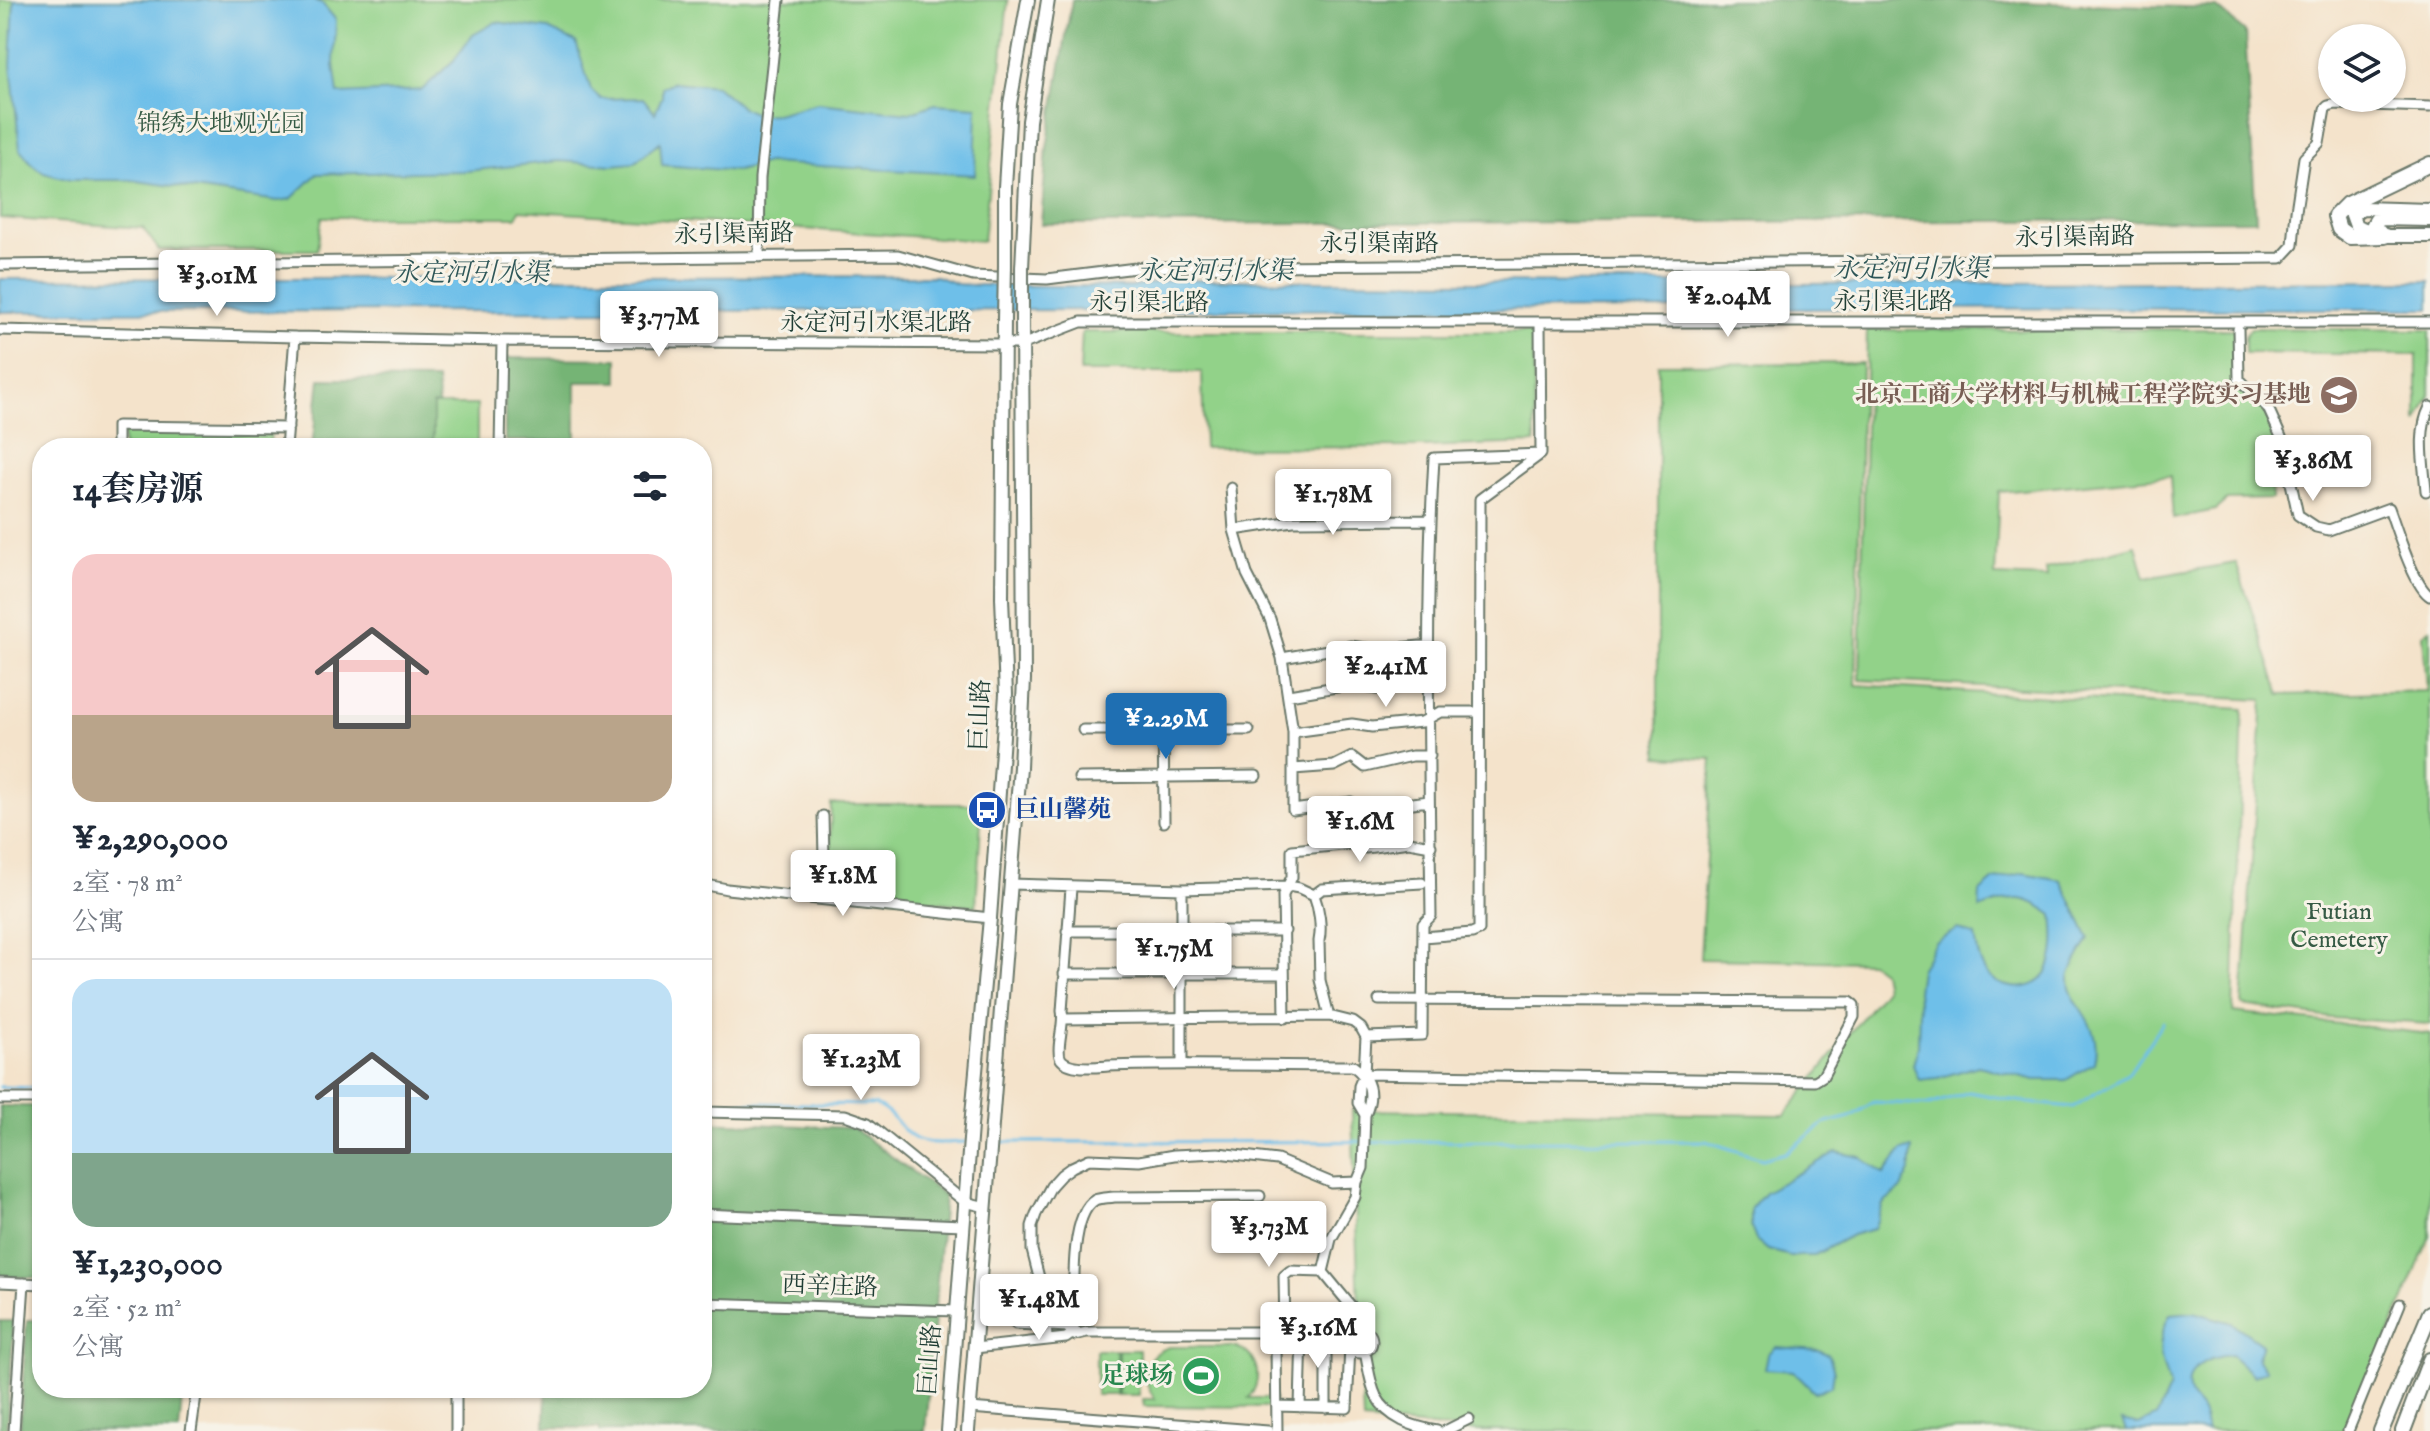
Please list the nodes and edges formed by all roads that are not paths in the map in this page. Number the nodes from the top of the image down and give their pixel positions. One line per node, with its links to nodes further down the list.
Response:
1 (779, 0): 10 (street)
2 (1028, 0): 18 (main road, 巨山路, bridge)
3 (1048, 0): 19 (main road, 巨山路, bridge)
4 (2430, 107): 10 (street, 永引渠南路)
5 (2430, 164): 8 (highway)
6 (2430, 210): 8 (main road)
7 (2430, 220): 8 (main road)
8 (2385, 236): 9 (main road)
9 (2427, 237)
10 (759, 257): 11 (street, 永引渠南路)
11 (0, 265)
12 (2430, 322): 13 (street, 永引渠北路)
13 (1540, 323): 19 (street, 永引渠北路); 25 (street)
14 (2238, 329): 30 (street)
15 (0, 330): 16 (street, 永定河引水渠北路)
16 (295, 337): 17 (street, 永定河引水渠北路); 21 (street)
17 (502, 341): 18 (street, 永定河引水渠北路); 24 (street)
18 (1003, 344): 19 (street, 永定河引水渠北路); 59 (main road, 巨山路)
19 (1024, 344): 52 (main road, 巨山路)
20 (2430, 407): 27 (street)
21 (288, 428): 22 (street); 23 (street)
22 (117, 438)
23 (287, 438)
24 (500, 438)
25 (1541, 454): 28 (street); 36 (street)
26 (1231, 488): 29 (street)
27 (2426, 491)
28 (1430, 520): 29 (street); 31 (street)
29 (1234, 530): 32 (street)
30 (2430, 596)
31 (1430, 645): 32 (street); 33 (street)
32 (1282, 658): 34 (street)
33 (1429, 683): 34 (street); 37 (street)
34 (1289, 695): 41 (street)
35 (1163, 701): 40 (street)
36 (1479, 712): 37 (street); 63 (street)
37 (1430, 717): 41 (street); 42 (street)
38 (1083, 730): 40 (street)
39 (1249, 730): 40 (street)
40 (1163, 731): 46 (street)
41 (1293, 732): 43 (street)
42 (1430, 756): 43 (street); 47 (street)
43 (1293, 769): 47 (street)
44 (1256, 776): 46 (street)
45 (1079, 778): 46 (street)
46 (1164, 778): 49 (street)
47 (1429, 801): 50 (street)
48 (823, 816): 58 (street)
49 (1164, 822)
50 (1431, 846): 54 (street); 63 (street)
51 (1422, 883): 57 (street)
52 (1011, 884): 55 (street); 82 (main road, 巨山路)
53 (712, 886): 58 (street)
54 (1288, 886): 56 (street); 57 (street); 62 (street)
55 (1071, 888): 56 (street); 60 (street)
56 (1182, 889): 61 (street)
57 (1314, 895): 69 (street)
58 (825, 899): 59 (street)
59 (990, 918): 81 (main road, 巨山路)
60 (1067, 931): 61 (street); 64 (street)
61 (1182, 931): 62 (street); 65 (street)
62 (1285, 931): 66 (street)
63 (1423, 937): 67 (street)
64 (1064, 974): 65 (street); 71 (street)
65 (1182, 974): 66 (street); 72 (street)
66 (1283, 974): 70 (street)
67 (1423, 999): 68 (street); 73 (street); 75 (street)
68 (1379, 1000)
69 (1329, 1016): 70 (street); 73 (street)
70 (1285, 1018): 72 (street)
71 (1064, 1019): 72 (street); 74 (street)
72 (1182, 1019): 74 (street)
73 (1366, 1037): 75 (street)
74 (1182, 1064): 75 (street)
75 (1364, 1074): 79 (street)
76 (0, 1099): 77 (street)
77 (32, 1099)
78 (712, 1112): 81 (street)
79 (1357, 1182): 85 (street); 95 (street)
80 (1260, 1196): 100 (street)
81 (965, 1202): 82 (street); 84 (main road, 巨山路)
82 (986, 1207): 93 (main road, 巨山路)
83 (712, 1214): 84 (street)
84 (963, 1225): 91 (main road, 巨山路)
85 (1323, 1272): 97 (street); 98 (street)
86 (0, 1282): 87 (street)
87 (24, 1283): 88 (street); 116 (street)
88 (32, 1283)
89 (712, 1303): 91 (street, 西辛庄路)
90 (2400, 1304): 125 (street)
91 (956, 1311): 119 (main road, 巨山路)
92 (2430, 1313): 126 (highway)
93 (978, 1318): 94 (street); 106 (main road, 巨山路)
94 (1016, 1324): 95 (street); 103 (street)
95 (1046, 1326): 100 (street); 102 (street)
96 (1273, 1331): 97 (street); 100 (street); 111 (street)
97 (1285, 1331): 99 (street)
98 (1367, 1331): 101 (street); 107 (street)
99 (1302, 1332): 101 (street); 112 (street)
100 (1074, 1335): 102 (street)
101 (1350, 1335): 105 (street)
102 (1047, 1339): 103 (street)
103 (1017, 1344): 106 (street)
104 (1326, 1346): 114 (street)
105 (1350, 1347): 107 (street); 114 (street)
106 (975, 1348): 113 (main road, 巨山路)
107 (1365, 1352): 123 (street)
108 (2430, 1360): 127 (highway)
109 (196, 1398): 117 (street)
110 (456, 1398): 118 (street)
111 (1277, 1406): 112 (street); 122 (street)
112 (1300, 1407): 114 (street)
113 (970, 1408): 120 (main road, 巨山路); 121 (street)
114 (1326, 1408)
115 (1469, 1419): 124 (street)
116 (14, 1431)
117 (191, 1431)
118 (456, 1431)
119 (948, 1431)
120 (968, 1431)
121 (1268, 1431)
122 (1277, 1431)
123 (1437, 1431)
124 (1445, 1431)
125 (2348, 1431)
126 (2381, 1431)
127 (2403, 1431)

